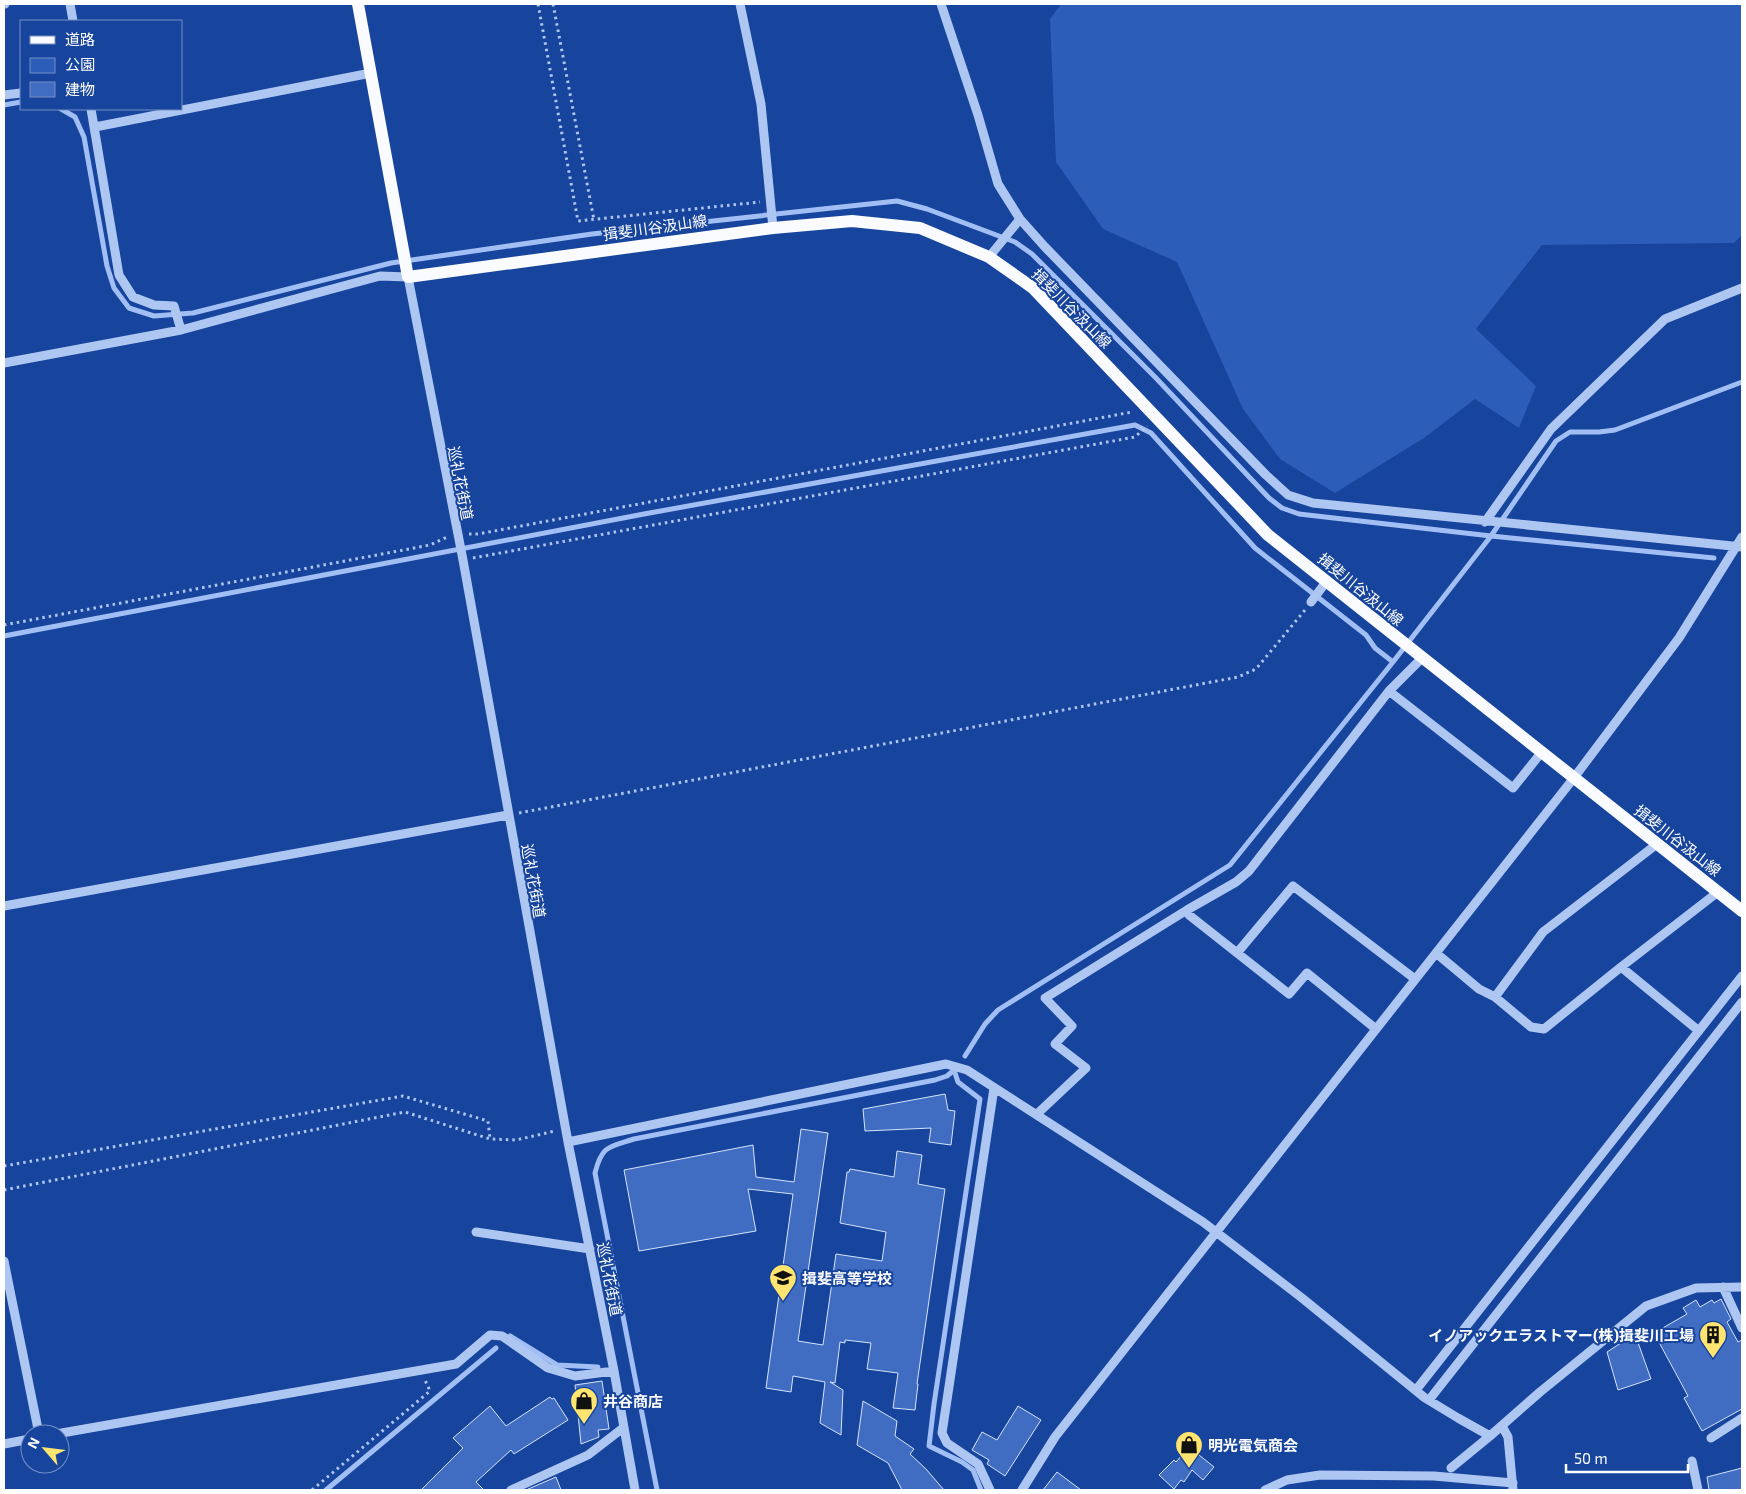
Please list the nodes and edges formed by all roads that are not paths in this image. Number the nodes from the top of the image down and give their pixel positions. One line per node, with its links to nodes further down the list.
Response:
1 (70, 4): 5 (street)
2 (358, 4): 6 (main road)
3 (740, 4): 14 (street)
4 (941, 4): 13 (street)
5 (73, 20)
6 (371, 73): 10 (street); 16 (main road)
7 (20, 93): 8 (street)
8 (4, 95)
9 (92, 110): 12 (street)
10 (182, 110)
11 (182, 110): 12 (street)
12 (95, 127): 18 (street)
13 (1020, 219): 15 (street); 20 (street)
14 (774, 228): 15 (main road, 揖斐川谷汲山線); 16 (main road, 揖斐川谷汲山線)
15 (989, 258): 23 (main road, 揖斐川谷汲山線)
16 (408, 277): 18 (street); 29 (street, 巡礼花街道)
17 (1742, 288): 20 (street)
18 (181, 330): 19 (street)
19 (4, 363)
20 (1484, 522): 22 (street)
21 (1742, 537): 22 (street)
22 (1739, 547): 28 (street)
23 (1326, 582): 24 (street); 25 (main road, 揖斐川谷汲山線)
24 (1311, 602)
25 (1422, 658): 26 (street); 27 (main road, 揖斐川谷汲山線)
26 (1389, 692): 27 (street); 33 (street)
27 (1541, 753): 28 (main road, 揖斐川谷汲山線)
28 (1574, 779): 30 (main road, 揖斐川谷汲山線); 36 (street)
29 (508, 815): 32 (street); 46 (street, 巡礼花街道)
30 (1657, 844): 31 (main road, 揖斐川谷汲山線); 40 (street)
31 (1718, 892): 34 (main road, 揖斐川谷汲山線); 37 (street)
32 (4, 906)
33 (1187, 910): 35 (street); 45 (street)
34 (1742, 911)
35 (1237, 953): 39 (street); 42 (street)
36 (1436, 953): 39 (street); 40 (street)
37 (1621, 967): 40 (street); 43 (street)
38 (1742, 976): 43 (street)
39 (1415, 980): 42 (street)
40 (1495, 997)
41 (1742, 1002): 56 (street)
42 (1376, 1029): 48 (street)
43 (1699, 1031): 55 (street)
44 (994, 1088): 45 (street); 46 (street); 72 (street)
45 (1037, 1114): 48 (street)
46 (568, 1142): 49 (street, 巡礼花街道)
47 (476, 1232): 49 (street)
48 (1216, 1232): 55 (street); 73 (street)
49 (590, 1249): 54 (street, 巡礼花街道)
50 (4, 1261): 58 (street)
51 (1723, 1287): 52 (street); 53 (street); 59 (street)
52 (1742, 1287)
53 (1742, 1328)
54 (614, 1371): 60 (street, 巡礼花街道); 61 (street)
55 (1416, 1390): 56 (street)
56 (1429, 1400): 62 (street)
57 (1742, 1418): 63 (street)
58 (37, 1424)
59 (1502, 1426): 62 (street); 69 (street)
60 (624, 1428): 68 (street); 71 (street, 巡礼花街道)
61 (70, 1432)
62 (1490, 1436): 67 (street)
63 (1711, 1438)
64 (20, 1441): 65 (street)
65 (4, 1444)
66 (1692, 1461): 75 (street)
67 (1451, 1468)
68 (522, 1487): 70 (street)
69 (1513, 1487): 74 (street)
70 (510, 1490)
71 (635, 1490)
72 (990, 1490)
73 (1022, 1490)
74 (1265, 1490)
75 (1698, 1490)

